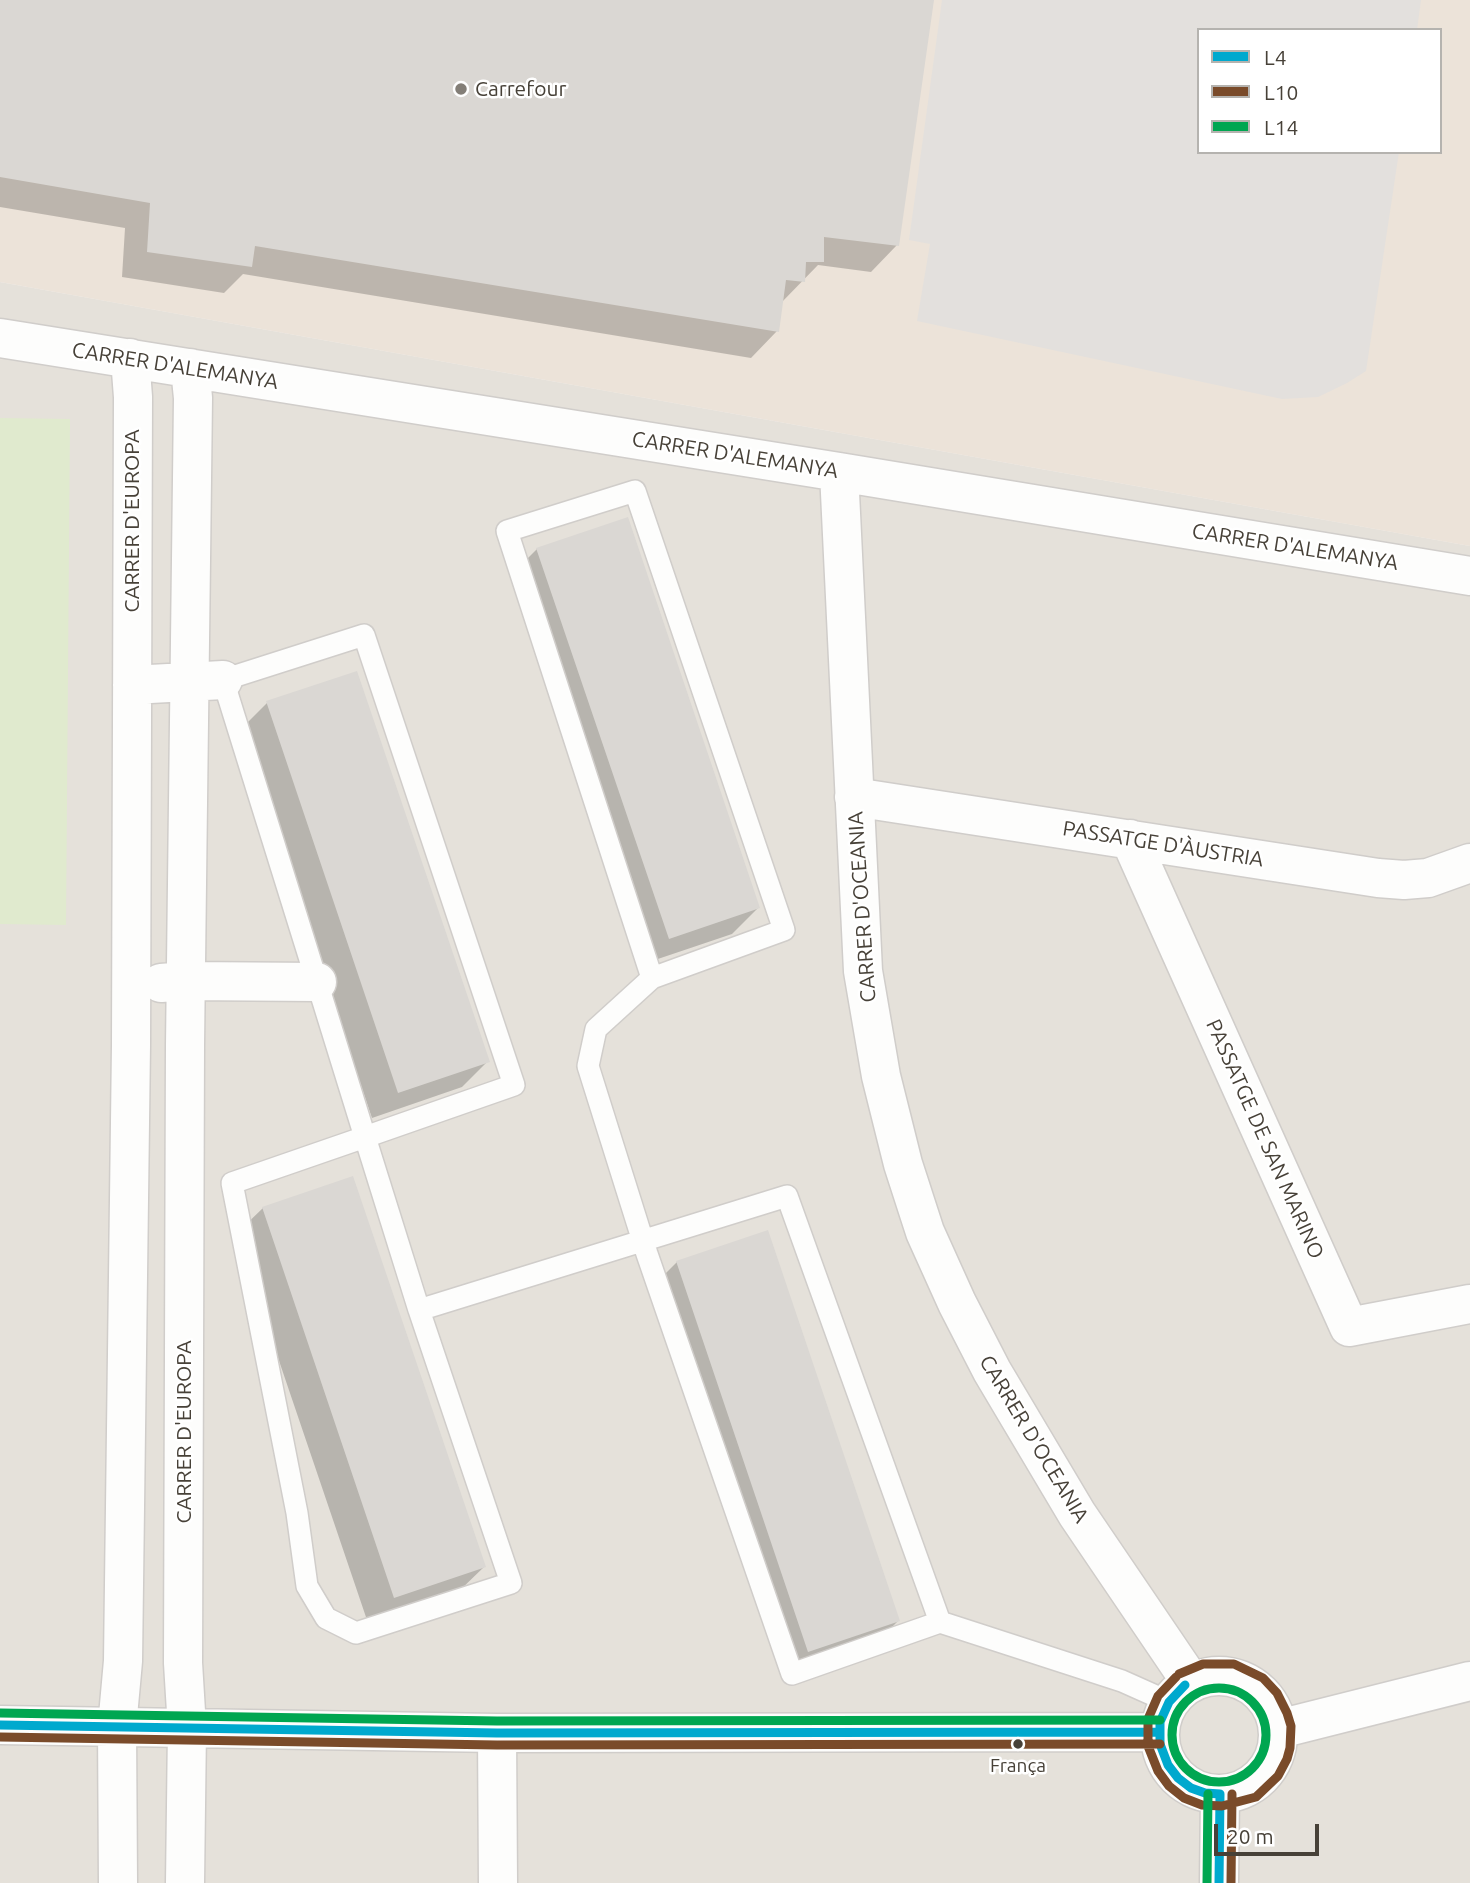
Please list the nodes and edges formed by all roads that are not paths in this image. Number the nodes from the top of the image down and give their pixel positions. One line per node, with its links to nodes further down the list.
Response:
1 (0, 338): 2 (street, CARRER D'ALEMANYA)
2 (130, 358): 3 (street, CARRER D'ALEMANYA); 7 (street, CARRER D'EUROPA)
3 (190, 368): 4 (street, CARRER D'ALEMANYA); 6 (street, CARRER D'EUROPA)
4 (839, 472): 5 (street, CARRER D'ALEMANYA); 8 (street, CARRER D'OCEANIA)
5 (1470, 576)
6 (206, 681): 7 (street); 12 (street, CARRER D'EUROPA); 13 (lane); 15 (lane)
7 (132, 684): 14 (street, CARRER D'EUROPA)
8 (854, 797): 9 (street, PASSATGE D'ÀUSTRIA); 21 (street, CARRER D'OCEANIA)
9 (1130, 839): 10 (street, PASSATGE D'ÀUSTRIA); 17 (street, PASSATGE DE SAN MARINO)
10 (1470, 863)
11 (652, 978): 11 (lane); 16 (lane)
12 (186, 981): 13 (street); 14 (street); 24 (street, CARRER D'EUROPA)
13 (317, 982): 15 (lane)
14 (131, 986): 23 (street, CARRER D'EUROPA)
15 (365, 1137): 18 (lane); 18 (lane)
16 (643, 1241): 18 (lane); 19 (lane); 19 (lane)
17 (1470, 1304)
18 (419, 1310)
19 (940, 1622): 21 (lane)
20 (1470, 1681): 25 (street)
21 (1173, 1705): 25 (street); 26 (street); 27 (street)
22 (0, 1725): 23 (street)
23 (117, 1727): 24 (street); 28 (street, CARRER D'EUROPA)
24 (187, 1728): 26 (street); 29 (street, CARRER D'EUROPA)
25 (1279, 1729): 27 (street)
26 (497, 1733): 30 (street)
27 (1220, 1794): 31 (street)
28 (118, 1883)
29 (185, 1883)
30 (498, 1883)
31 (1219, 1883)

